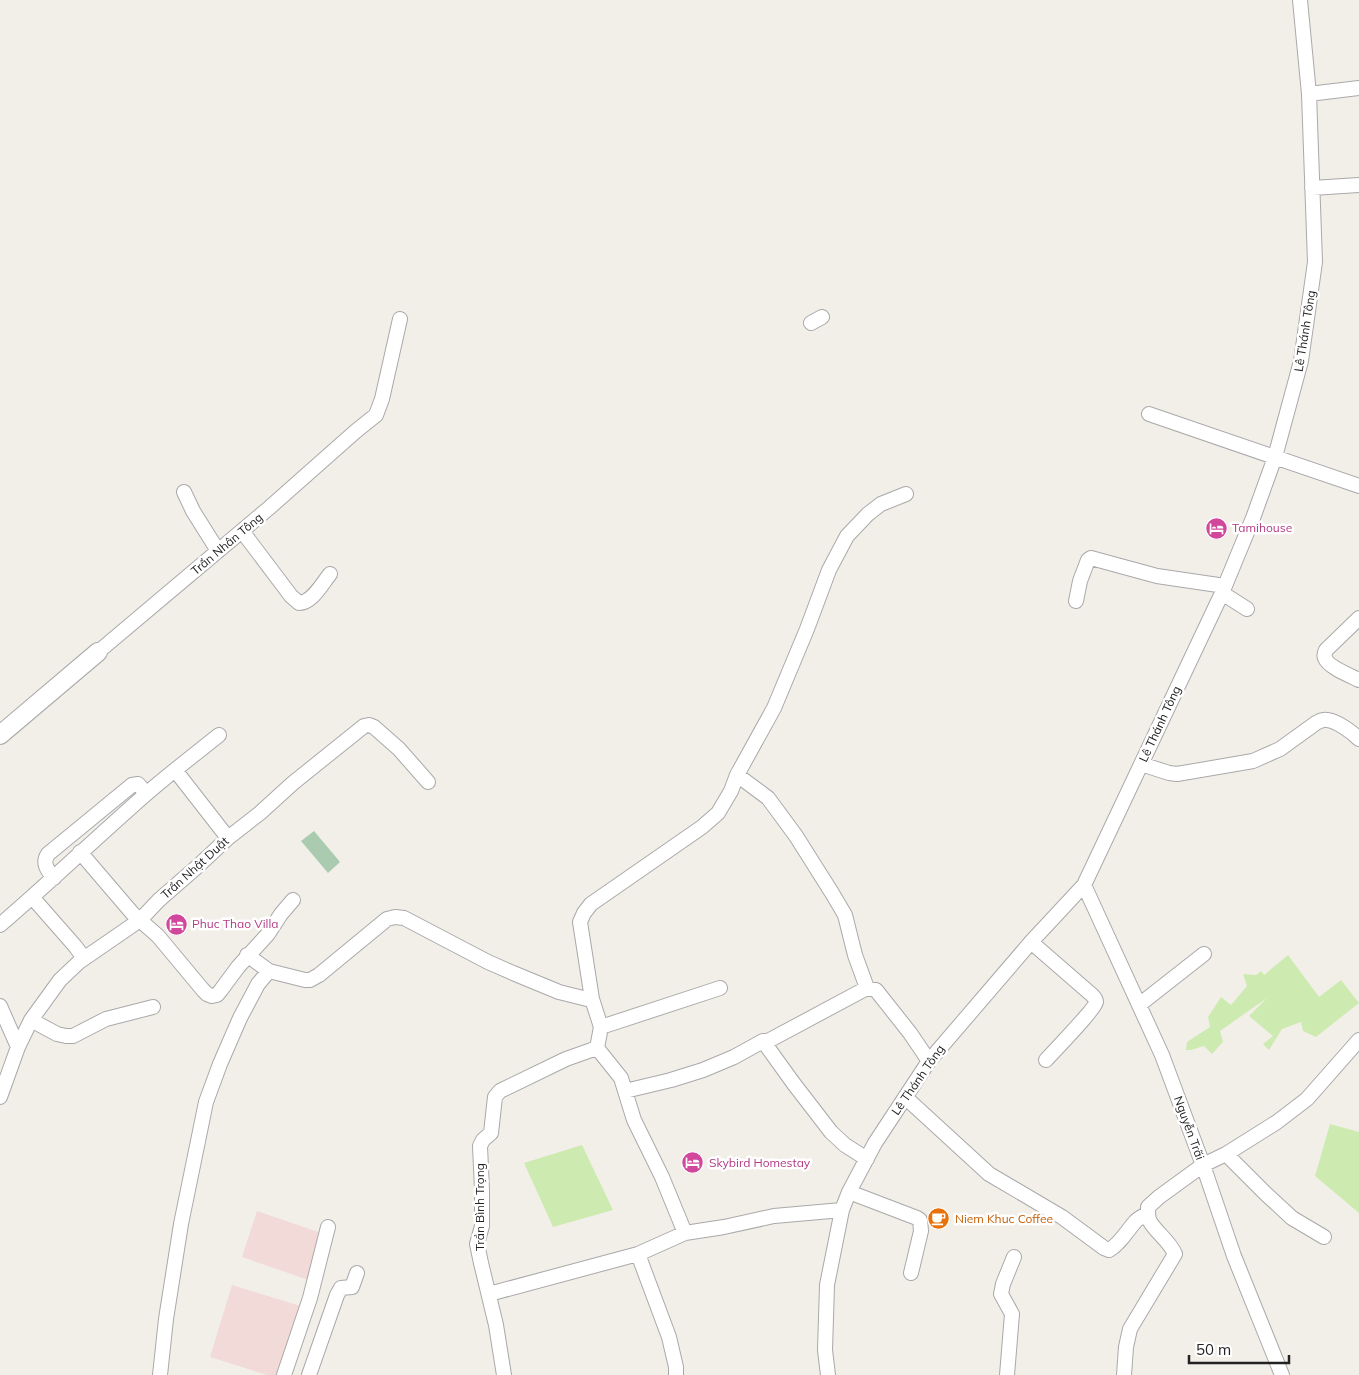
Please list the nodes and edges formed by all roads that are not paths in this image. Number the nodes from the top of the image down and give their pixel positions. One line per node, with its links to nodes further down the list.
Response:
1 (1300, 0): 3 (street, Lê Thánh Tông)
2 (1359, 88): 3 (street)
3 (1309, 94): 5 (street, Lê Thánh Tông)
4 (1359, 185): 5 (street)
5 (1312, 188): 8 (street, Lê Thánh Tông)
6 (400, 318): 12 (street, Trần Nhân Tông)
7 (1149, 414): 8 (street)
8 (1275, 457): 9 (street); 15 (street, Lê Thánh Tông)
9 (1359, 486)
10 (184, 492): 13 (street)
11 (906, 494): 26 (street)
12 (242, 531): 13 (street, Trần Nhân Tông); 14 (street)
13 (218, 552): 19 (street, Trần Nhân Tông)
14 (330, 574)
15 (1224, 590): 16 (street); 17 (street); 24 (street, Lê Thánh Tông)
16 (1076, 601)
17 (1247, 609)
18 (1359, 618): 20 (street)
19 (98, 652): 21 (street, Trần Nhân Tông)
20 (1359, 680)
21 (0, 735)
22 (219, 735): 25 (street)
23 (1359, 739): 24 (street)
24 (1141, 764): 32 (street, Lê Thánh Tông)
25 (175, 770): 28 (street); 29 (street)
26 (737, 775): 43 (street); 44 (street)
27 (428, 782): 29 (street, Trần Nhật Duật)
28 (146, 793): 30 (street); 31 (street)
29 (228, 838): 35 (street, Trần Nhật Duật)
30 (80, 852): 31 (street); 35 (street)
31 (54, 878): 33 (street)
32 (1084, 885): 37 (street, Lê Thánh Tông); 45 (street, Nguyễn Trãi)
33 (32, 897): 36 (street); 40 (street)
34 (294, 900): 39 (street)
35 (140, 920): 39 (street); 40 (street, Trần Nhật Duật)
36 (0, 925)
37 (1031, 942): 54 (street); 55 (street, Lê Thánh Tông)
38 (1204, 954): 45 (street)
39 (247, 955): 41 (street)
40 (84, 958): 48 (street, Trần Nhật Duật)
41 (269, 971): 44 (street); 73 (street)
42 (720, 988): 49 (street)
43 (867, 988): 51 (street); 55 (street)
44 (592, 999): 49 (street)
45 (1139, 1005): 61 (street, Nguyễn Trãi)
46 (0, 1006): 52 (street)
47 (153, 1007): 48 (street)
48 (31, 1020): 52 (street, Trần Nhật Duật)
49 (601, 1027): 53 (street)
50 (1359, 1040): 59 (street)
51 (763, 1041): 56 (street); 60 (street)
52 (18, 1047): 57 (street, Trần Nhật Duật)
53 (597, 1048): 56 (street); 72 (street, Trần Bình Trọng)
54 (1046, 1060)
55 (929, 1061): 58 (street, Lê Thánh Tông)
56 (625, 1091): 66 (street)
57 (0, 1097)
58 (905, 1097): 60 (street, Lê Thánh Tông); 64 (street)
59 (1226, 1154): 61 (street); 67 (street)
60 (867, 1159): 62 (street, Lê Thánh Tông)
61 (1203, 1165): 64 (street); 81 (street, Nguyễn Trãi)
62 (849, 1192): 63 (street, Lê Thánh Tông); 70 (street)
63 (842, 1210): 66 (street); 78 (street, Lê Thánh Tông)
64 (1148, 1212): 80 (street)
65 (328, 1227): 74 (street)
66 (685, 1233): 68 (street)
67 (1324, 1237)
68 (638, 1254): 72 (street); 77 (street)
69 (1014, 1257): 79 (street)
70 (911, 1272)
71 (357, 1273): 75 (street)
72 (489, 1294): 76 (street, Trần Bình Trọng)
73 (160, 1375)
74 (284, 1375)
75 (309, 1375)
76 (504, 1375)
77 (676, 1375)
78 (828, 1375)
79 (1008, 1375)
80 (1124, 1375)
81 (1282, 1375)

